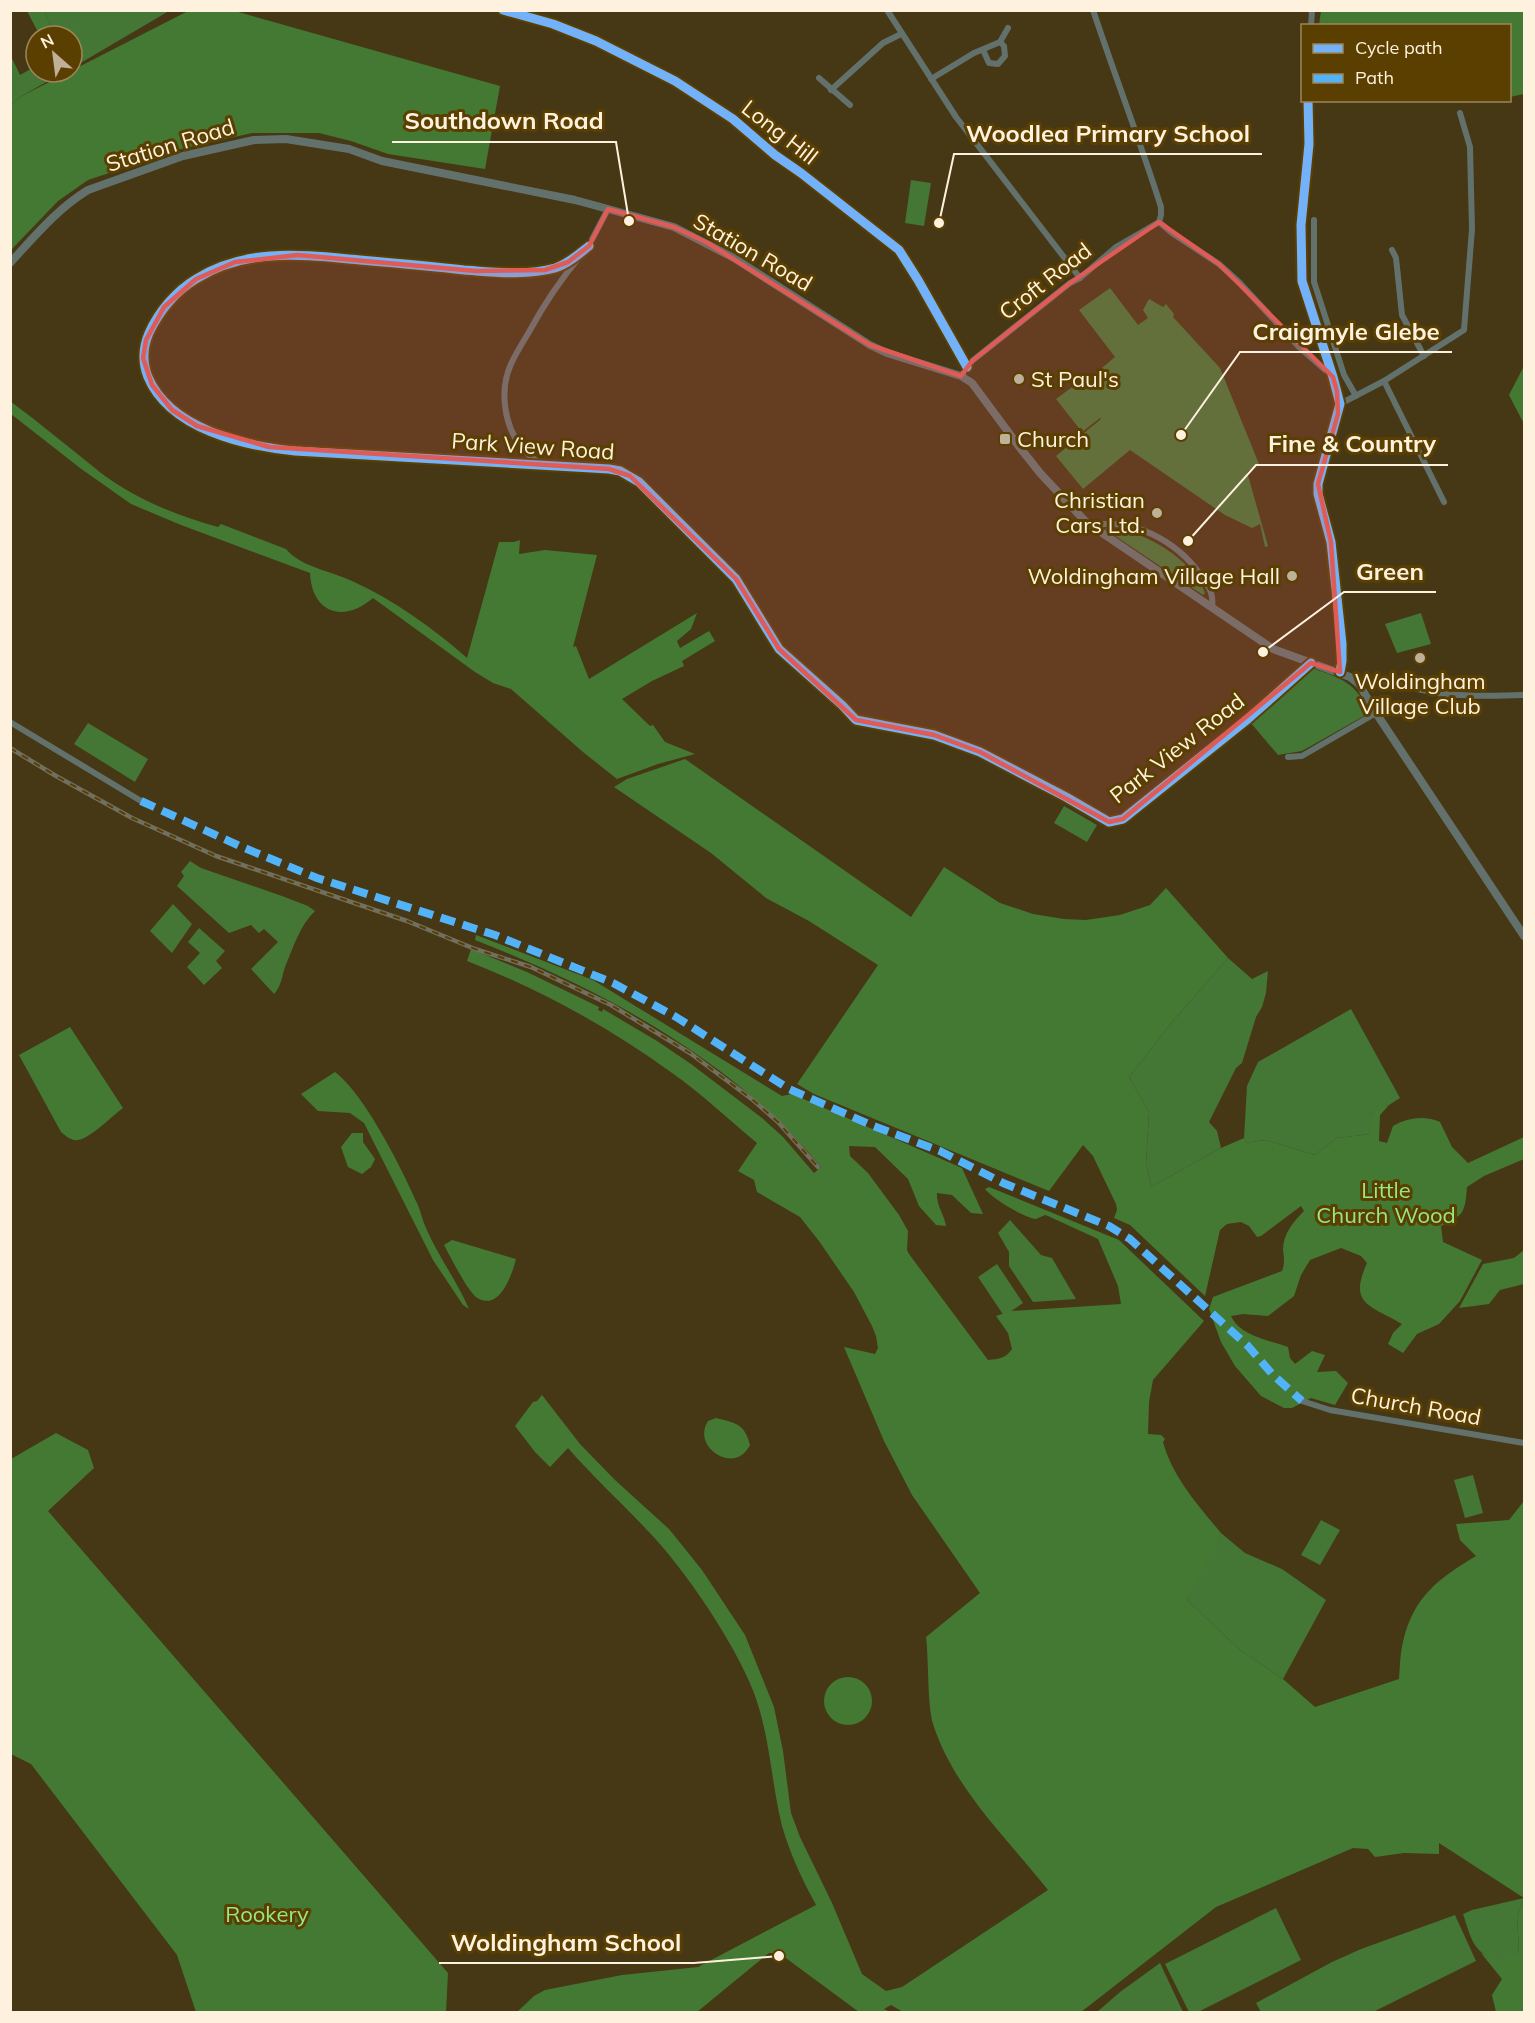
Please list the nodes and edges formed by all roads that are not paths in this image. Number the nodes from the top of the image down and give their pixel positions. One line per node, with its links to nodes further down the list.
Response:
1 (503, 10): 22 (street, Long Hill)
2 (886, 10): 5 (street)
3 (1092, 10): 16 (street)
4 (1008, 28): 6 (street)
5 (902, 34): 9 (street); 10 (street)
6 (1000, 42): 7 (street); 7 (street)
7 (983, 50): 9 (street)
8 (819, 78): 10 (street)
9 (931, 79): 20 (street)
10 (831, 90): 12 (street)
11 (1308, 102): 24 (street)
12 (849, 105)
13 (1460, 113): 21 (street)
14 (608, 208): 17 (street); 19 (street, Station Road); 23 (street, Station Road)
15 (1314, 220): 26 (street)
16 (1159, 222): 20 (street, Croft Road); 24 (street)
17 (589, 246): 28 (street); 28 (street, Park View Road)
18 (1392, 250): 21 (street)
19 (10, 263)
20 (1080, 278): 22 (street, Croft Road)
21 (1424, 357): 25 (street)
22 (967, 367): 23 (street, Croft Road)
23 (961, 376): 30 (street, Station Road)
24 (1333, 377): 27 (street)
25 (1384, 381): 26 (street); 29 (street)
26 (1356, 396): 27 (street)
27 (1340, 404): 33 (street)
28 (540, 464): 32 (street, Park View Road)
29 (1444, 502)
30 (1092, 526): 31 (street, Station Road); 31 (street)
31 (1212, 607): 32 (street, Station Road)
32 (1311, 663): 33 (street, Station Road)
33 (1340, 672): 34 (street, Station Road)
34 (1359, 684): 35 (street); 36 (street)
35 (1524, 695)
36 (1376, 713): 38 (street); 40 (street)
37 (10, 722): 39 (street)
38 (1288, 757)
39 (141, 801)
40 (1524, 936)
41 (1302, 1401): 42 (street, Church Road)
42 (1524, 1443)

